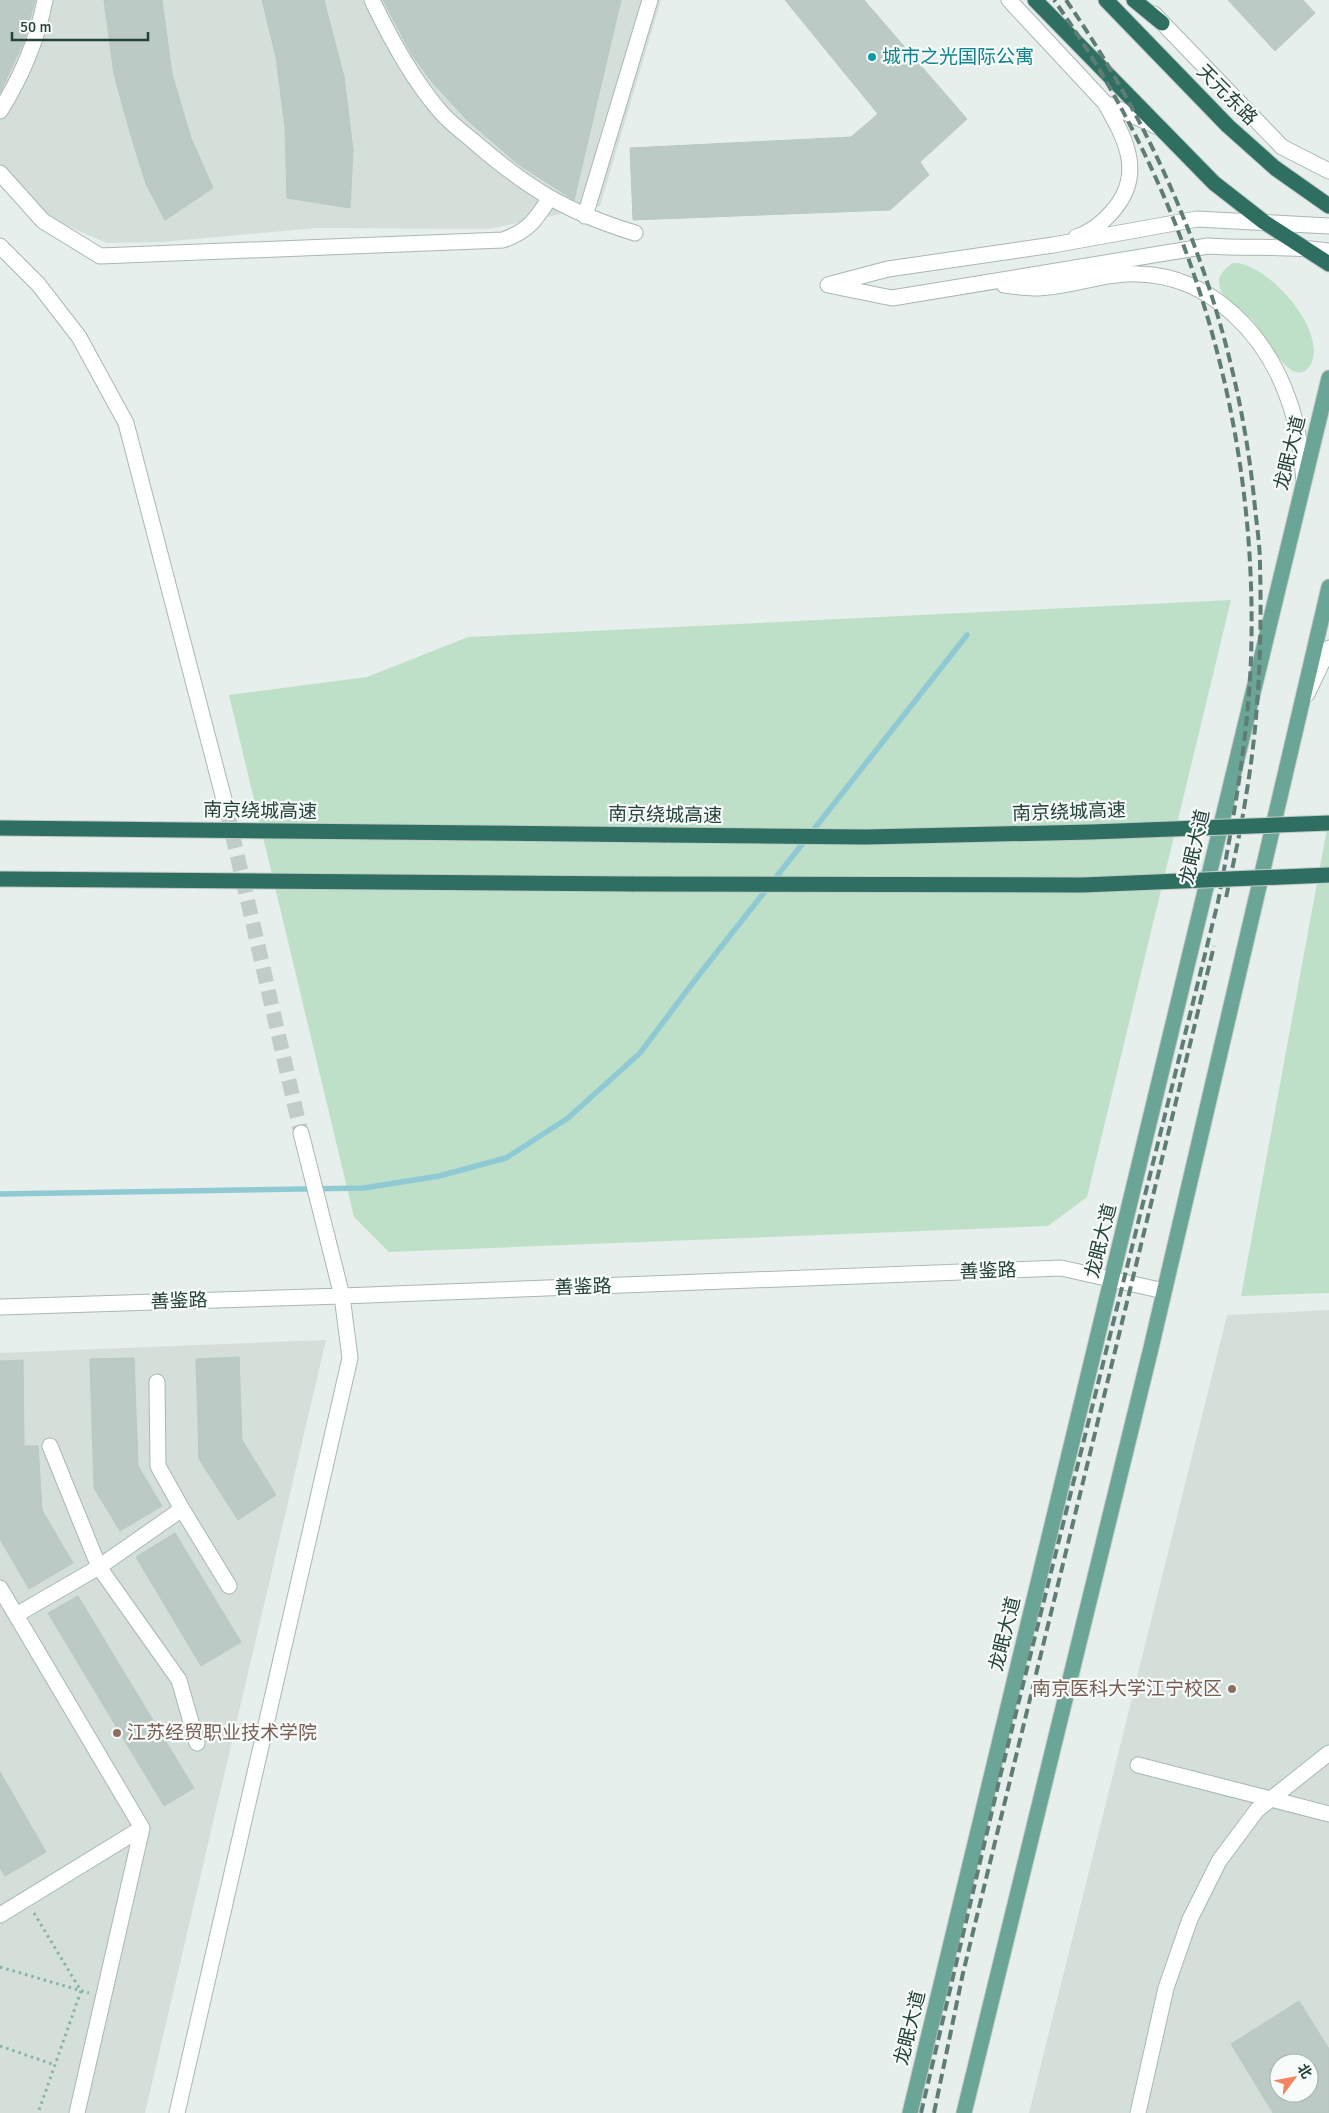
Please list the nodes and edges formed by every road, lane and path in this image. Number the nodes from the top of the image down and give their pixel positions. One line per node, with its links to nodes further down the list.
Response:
1 (44, 0): 13 (street)
2 (372, 0): 17 (street)
3 (650, 0): 19 (street)
4 (1009, 0): 12 (street)
5 (1030, 0): 10 (street)
6 (1035, 0): 10 (highway)
7 (1106, 0): 18 (highway, 天元东路)
8 (1134, 0): 11 (highway)
9 (1141, 0): 11 (street, 天元东路)
10 (1051, 17): 14 (highway)
11 (1162, 23): 15 (street, 天元东路)
12 (1105, 104): 14 (street); 23 (street)
13 (0, 111)
14 (1161, 129): 20 (highway)
15 (1329, 171)
16 (0, 173): 17 (street)
17 (549, 199): 19 (street)
18 (1329, 206)
19 (585, 216): 22 (street)
20 (1264, 222): 21 (street); 23 (street); 25 (highway); 26 (street)
21 (1329, 226)
22 (635, 233)
23 (1053, 245): 28 (street)
24 (0, 246): 34 (street)
25 (1304, 247): 26 (street); 27 (highway); 28 (street)
26 (1329, 251)
27 (1329, 264)
28 (982, 283): 30 (street)
29 (1329, 378): 30 (main road, 龙眠大道)
30 (1304, 480): 40 (main road, 龙眠大道)
31 (1329, 587): 33 (main road)
32 (1329, 648): 33 (street)
33 (1300, 709): 41 (main road)
34 (227, 811)
35 (1329, 823): 36 (highway, 南京绕城高速, bridge)
36 (0, 828)
37 (1329, 875): 38 (highway, bridge)
38 (0, 879)
39 (301, 1133): 42 (street)
40 (1112, 1280): 41 (street, 善鉴路); 42 (street, 善鉴路); 67 (main road, 龙眠大道)
41 (1164, 1291): 68 (main road)
42 (342, 1296): 43 (street, 善鉴路); 66 (street)
43 (0, 1307)
44 (157, 1382): 46 (street)
45 (50, 1446): 47 (street)
46 (182, 1509): 47 (street); 48 (street)
47 (99, 1567): 50 (street); 51 (street)
48 (229, 1586)
49 (0, 1588): 50 (street)
50 (16, 1615): 56 (street)
51 (197, 1743)
52 (1329, 1753): 54 (street)
53 (1138, 1765): 54 (street)
54 (1272, 1799): 55 (street); 69 (street)
55 (1329, 1814)
56 (142, 1828): 57 (street); 61 (street)
57 (26, 1900): 58 (street); 60 (path)
58 (0, 1915)
59 (0, 1967): 60 (path)
60 (81, 1991): 61 (path); 63 (path)
61 (104, 1998): 65 (street)
62 (0, 2046): 63 (path)
63 (55, 2066): 64 (path)
64 (38, 2113)
65 (77, 2113)
66 (177, 2113)
67 (910, 2113)
68 (964, 2113)
69 (1138, 2113)

